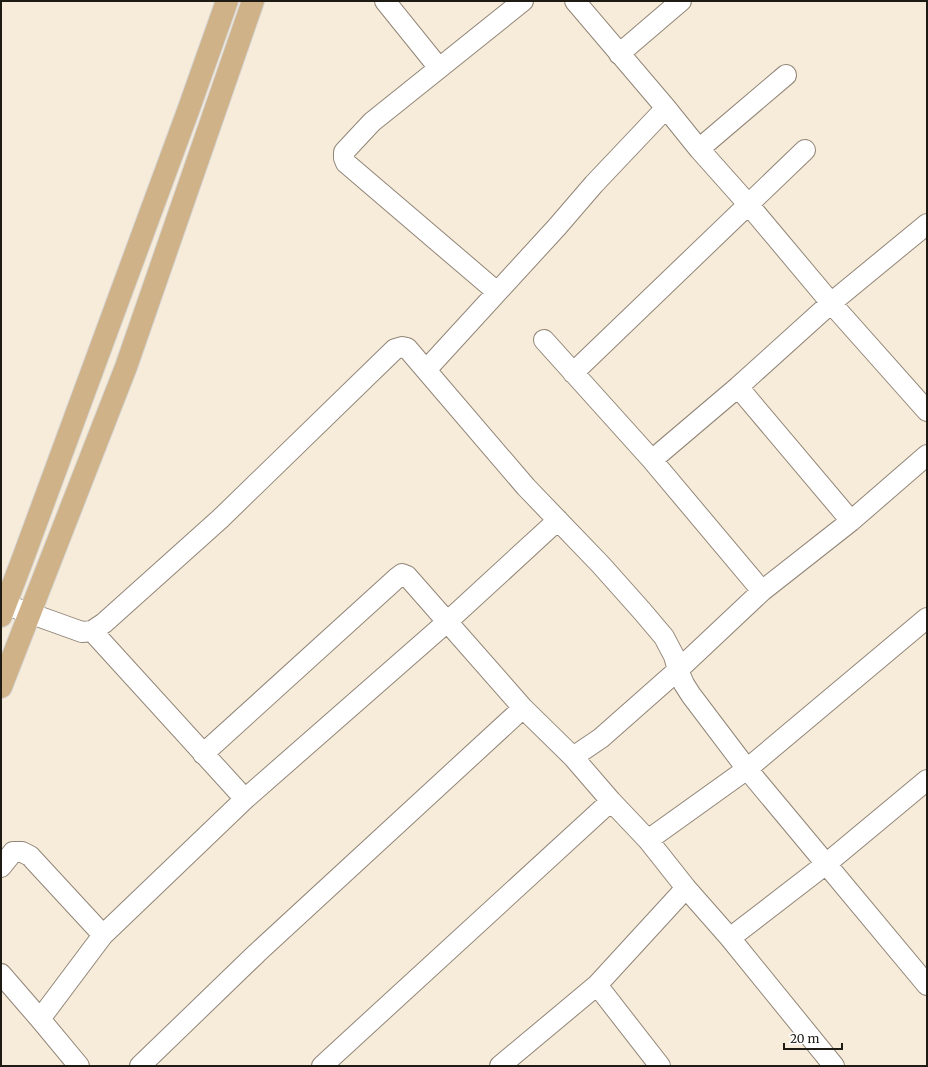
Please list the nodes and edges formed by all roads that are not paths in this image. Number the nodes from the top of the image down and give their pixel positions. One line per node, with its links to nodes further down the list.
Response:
1 (227, 1): 27 (main road)
2 (253, 1): 28 (main road)
3 (385, 1): 8 (street)
4 (523, 1): 8 (street)
5 (575, 1): 7 (street)
6 (681, 1): 7 (street)
7 (619, 54): 10 (street)
8 (439, 68): 15 (street)
9 (786, 75): 11 (street)
10 (666, 108): 11 (street); 15 (street)
11 (699, 149): 13 (street)
12 (806, 150): 13 (street)
13 (748, 204): 16 (street); 19 (street)
14 (927, 224): 16 (street)
15 (497, 292): 18 (street)
16 (831, 304): 20 (street); 21 (street)
17 (544, 340): 19 (street)
18 (426, 370): 24 (street); 31 (street)
19 (573, 373): 23 (street)
20 (738, 387): 23 (street); 25 (street)
21 (923, 398)
22 (927, 456): 25 (street)
23 (652, 460): 26 (street)
24 (558, 520): 30 (street); 32 (street)
25 (851, 521): 26 (street)
26 (762, 591): 32 (street)
27 (2, 608): 28 (street)
28 (30, 612): 31 (street); 33 (main road)
29 (927, 618): 37 (street)
30 (448, 622): 34 (street); 35 (street); 39 (street)
31 (92, 631): 35 (street)
32 (678, 670): 36 (street); 37 (street)
33 (1, 687)
34 (523, 708): 36 (street); 52 (street)
35 (203, 754): 39 (street)
36 (573, 757): 40 (street)
37 (747, 768): 41 (street); 42 (street)
38 (926, 784): 42 (street)
39 (245, 799): 45 (street)
40 (611, 801): 41 (street); 53 (street)
41 (648, 840): 44 (street)
42 (826, 864): 46 (street); 48 (street)
43 (1, 867): 45 (street)
44 (686, 888): 46 (street); 49 (street)
45 (103, 935): 50 (street)
46 (730, 938): 56 (street)
47 (1, 974): 50 (street)
48 (927, 984)
49 (597, 985): 54 (street); 55 (street)
50 (40, 1019): 51 (street)
51 (79, 1066)
52 (140, 1066)
53 (322, 1066)
54 (500, 1066)
55 (660, 1066)
56 (834, 1066)

